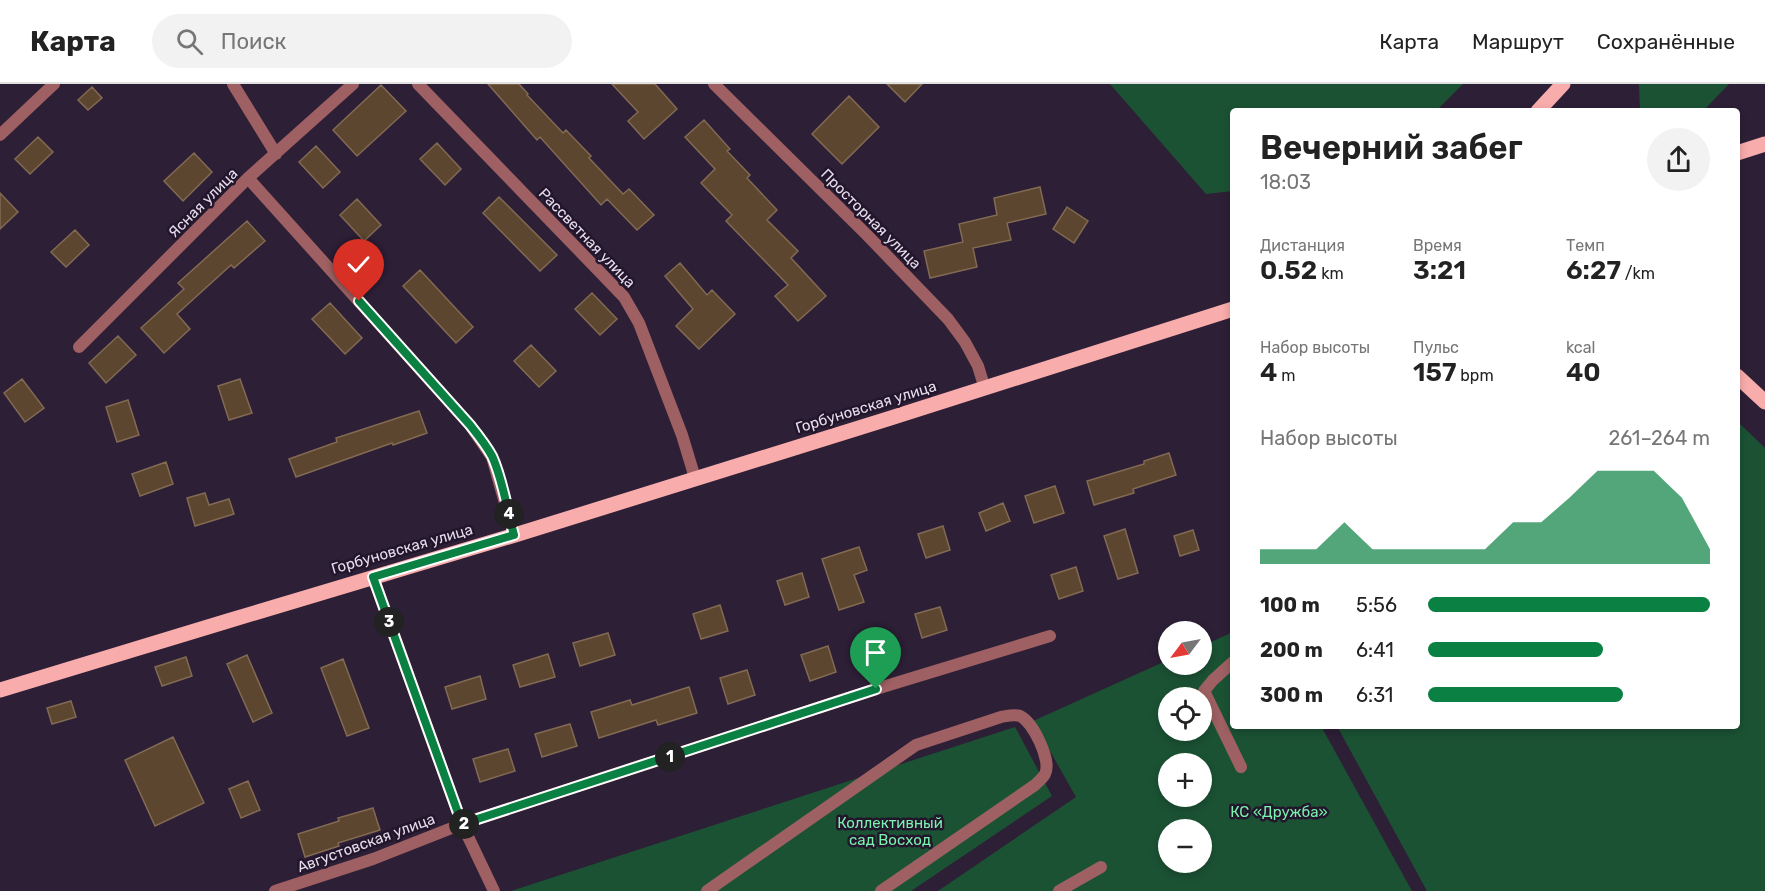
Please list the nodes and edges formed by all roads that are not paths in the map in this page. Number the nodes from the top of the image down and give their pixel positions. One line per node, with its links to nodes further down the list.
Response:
1 (54, 84): 8 (street)
2 (233, 84): 11 (street)
3 (353, 84): 11 (street, Ясная улица)
4 (418, 84): 18 (street, Рассветная улица)
5 (714, 84): 16 (street, Просторная улица)
6 (1563, 84): 7 (main road)
7 (1541, 108)
8 (0, 135)
9 (1765, 144): 10 (main road)
10 (1740, 152)
11 (276, 154): 12 (street, Ясная улица)
12 (248, 178): 14 (street, Ясная улица); 19 (street)
13 (1230, 310): 16 (main road, Горбуновская улица)
14 (79, 347)
15 (1740, 379): 17 (main road)
16 (985, 389): 18 (main road, Горбуновская улица)
17 (1765, 402)
18 (695, 478): 19 (main road, Горбуновская улица)
19 (514, 535): 20 (main road, Горбуновская улица)
20 (373, 577): 23 (main road, Горбуновская улица); 25 (street)
21 (1050, 636): 25 (street, Августовская улица)
22 (1230, 665): 24 (street)
23 (0, 690)
24 (1241, 767)
25 (462, 824): 27 (street, Августовская улица); 28 (street)
26 (1101, 867): 31 (street)
27 (275, 891)
28 (494, 891)
29 (707, 891): 30 (street)
30 (881, 891)
31 (1059, 891)

